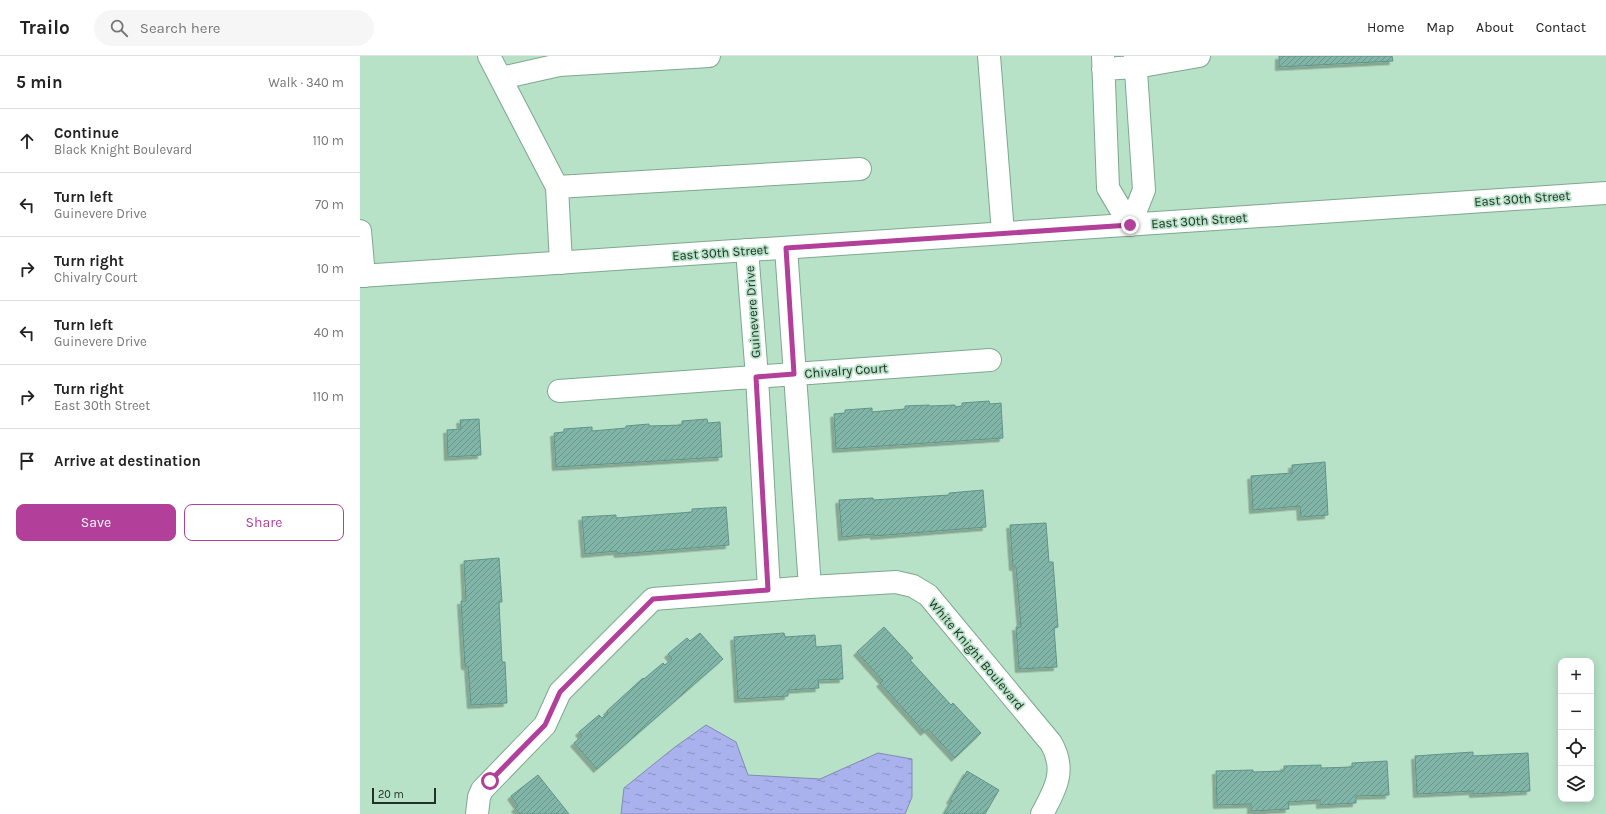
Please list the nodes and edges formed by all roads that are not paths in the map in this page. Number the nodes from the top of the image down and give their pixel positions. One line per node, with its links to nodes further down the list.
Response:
1 (489, 56): 7 (street)
2 (709, 56): 7 (street)
3 (989, 56): 13 (street)
4 (1199, 56): 6 (street)
5 (1103, 62): 6 (street); 11 (street)
6 (1135, 62): 11 (street)
7 (501, 78): 9 (street)
8 (860, 169): 9 (street)
9 (557, 187): 16 (street)
10 (1606, 192): 11 (street, East 30th Street)
11 (1130, 225): 13 (street, East 30th Street)
12 (360, 231): 17 (street)
13 (1003, 234): 14 (street, East 30th Street)
14 (786, 248): 15 (street, East 30th Street); 19 (street)
15 (747, 250): 16 (street, East 30th Street); 20 (street, Guinevere Drive)
16 (561, 263): 17 (street, East 30th Street)
17 (362, 276)
18 (990, 360): 19 (street, Chivalry Court)
19 (794, 374): 20 (street, Chivalry Court); 22 (street)
20 (756, 377): 21 (street, Chivalry Court); 23 (street, Guinevere Drive)
21 (559, 391)
22 (801, 587): 23 (street, White Knight Boulevard); 25 (street, White Knight Boulevard)
23 (768, 590): 24 (street, White Knight Boulevard)
24 (477, 814)
25 (1042, 814)

